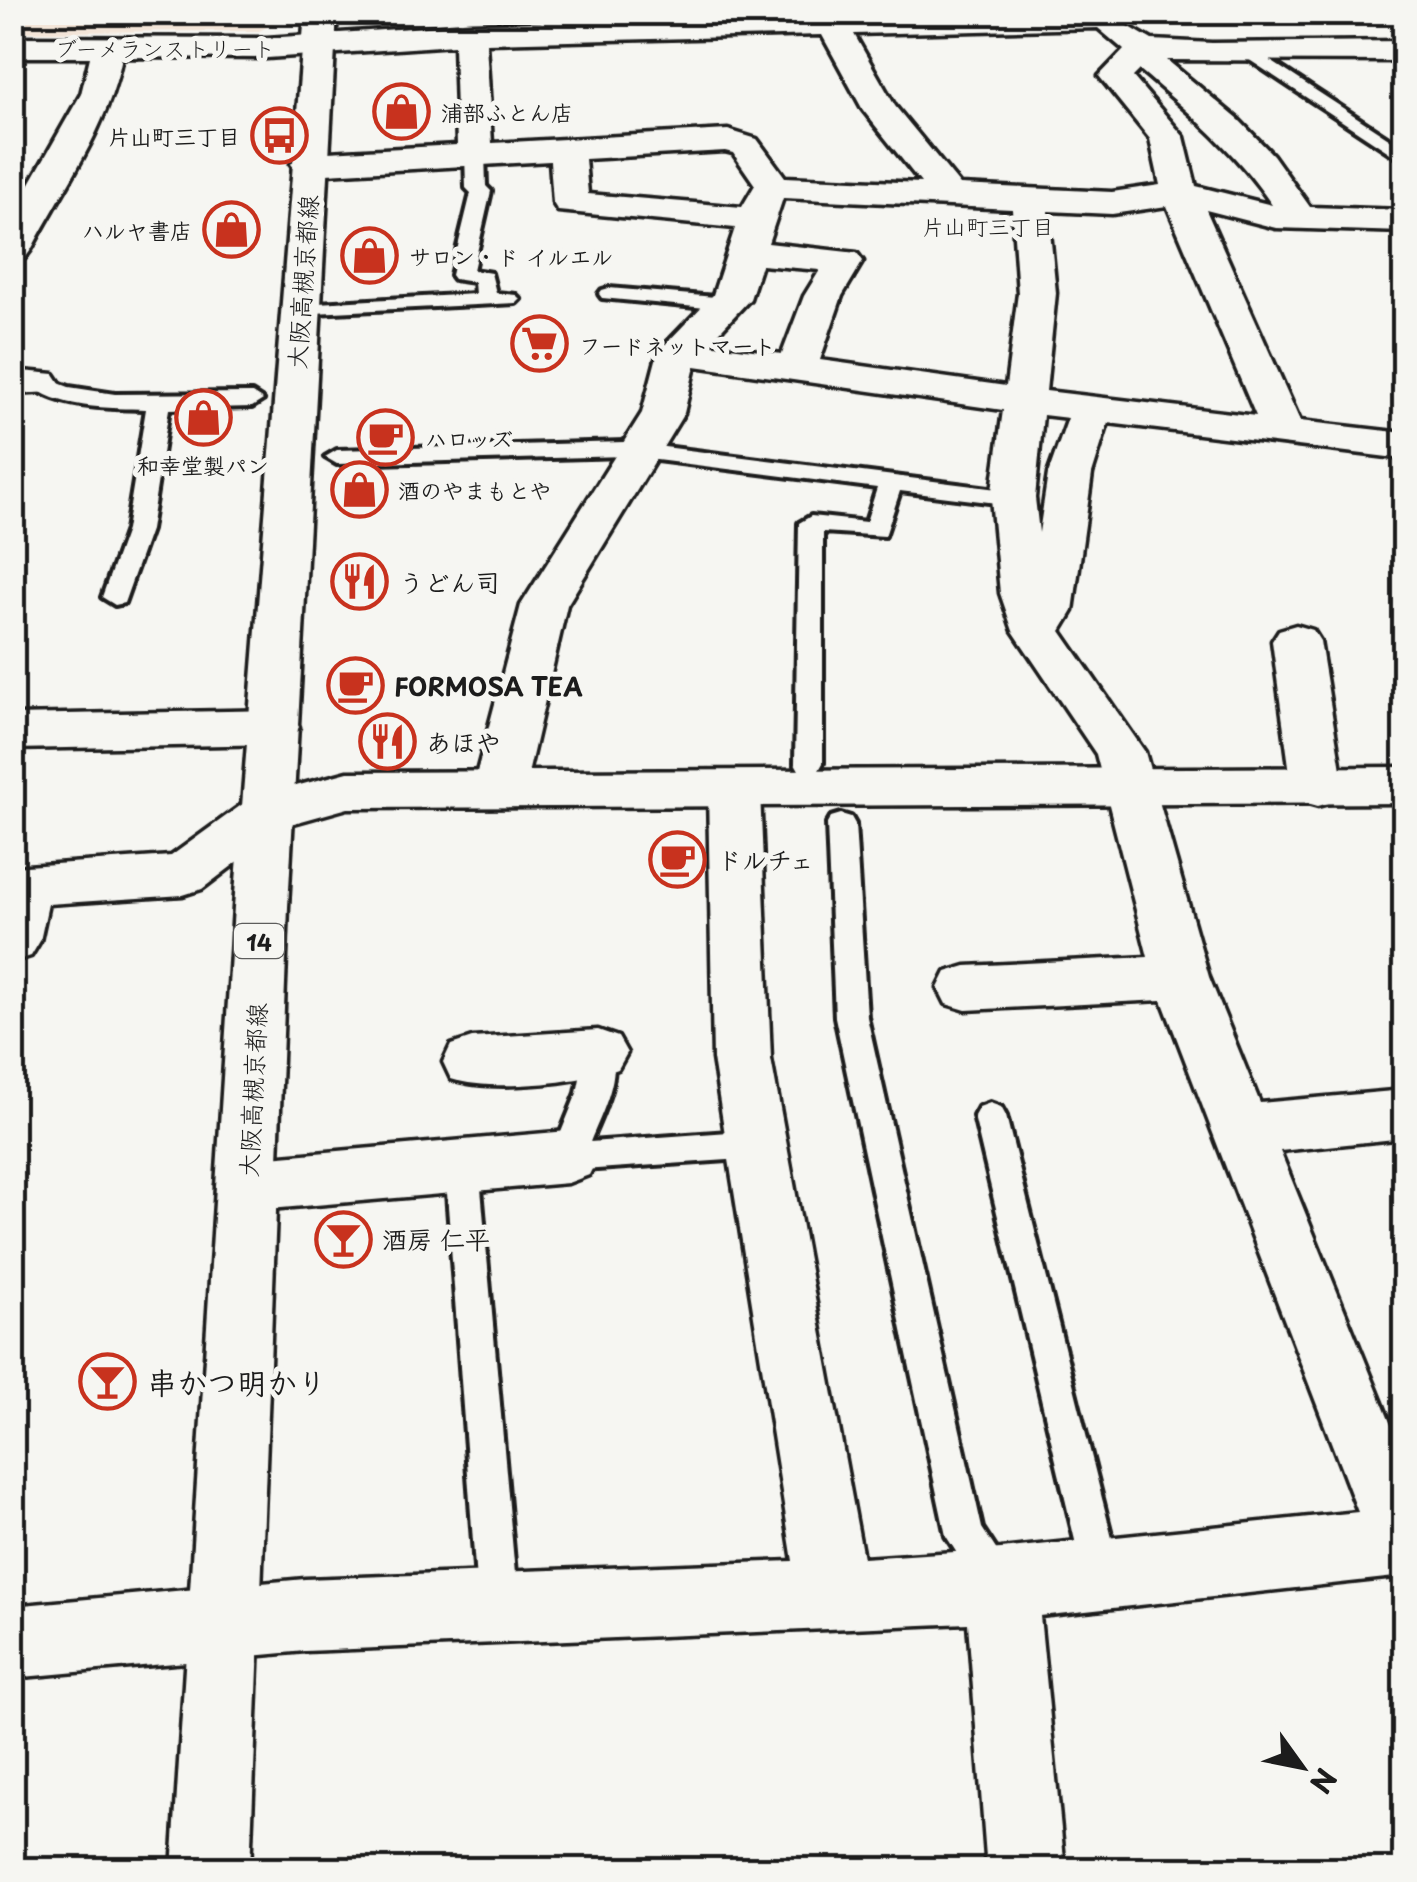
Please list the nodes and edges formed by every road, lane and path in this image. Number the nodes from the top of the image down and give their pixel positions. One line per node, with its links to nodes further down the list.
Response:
1 (1099, 15): 3 (street, ブーメランストリート); 8 (street)
2 (705, 19): 3 (street, ブーメランストリート); 5 (street, ブーメランストリート)
3 (833, 25): 18 (street)
4 (320, 29): 5 (street, ブーメランストリート); 7 (street, ブーメランストリート); 16 (street, 大阪高槻京都線 / 14)
5 (470, 34): 12 (street)
6 (12, 47): 7 (street, ブーメランストリート)
7 (108, 47): 15 (street)
8 (1142, 51): 9 (street); 17 (street); 20 (street)
9 (1251, 52): 10 (street); 13 (lane)
10 (1395, 57)
11 (566, 147): 12 (street); 21 (street); 21 (street)
12 (475, 153): 16 (street); 26 (lane)
13 (1404, 156)
14 (30, 158): 15 (street)
15 (66, 158): 23 (street)
16 (309, 164): 26 (street, 大阪高槻京都線 / 14)
17 (1180, 193): 19 (street); 20 (street); 34 (street)
18 (950, 195): 19 (street); 21 (street)
19 (1029, 200): 32 (street)
20 (1300, 219): 22 (street)
21 (759, 220): 25 (street); 28 (street)
22 (1404, 221)
23 (12, 250)
24 (609, 294): 25 (lane)
25 (727, 304): 27 (street)
26 (300, 310): 43 (street, 大阪高槻京都線 / 14)
27 (678, 352): 28 (street); 36 (street)
28 (796, 370): 32 (street)
29 (26, 382): 30 (lane)
30 (158, 400): 31 (lane); 40 (lane)
31 (252, 400)
32 (1026, 401): 33 (street); 39 (street)
33 (1092, 409): 34 (street); 41 (street)
34 (1283, 430): 35 (street)
35 (1404, 446)
36 (640, 450): 37 (lane); 38 (lane); 47 (street)
37 (337, 457)
38 (890, 483): 39 (lane); 45 (lane)
39 (1013, 498): 41 (street)
40 (115, 597)
41 (1037, 631): 48 (street)
42 (1296, 641): 49 (street)
43 (274, 727): 44 (street); 51 (street, 大阪高槻京都線 / 14)
44 (12, 732)
45 (809, 763)
46 (1404, 785): 49 (street)
47 (499, 787): 50 (street); 51 (street)
48 (1132, 788): 49 (street); 50 (street); 55 (street)
49 (1318, 788)
50 (734, 791): 62 (street)
51 (269, 811): 53 (street); 65 (street, 大阪高槻京都線 / 14)
52 (840, 824): 68 (lane)
53 (18, 886): 54 (street)
54 (12, 941)
55 (1181, 977): 56 (street); 61 (street)
56 (966, 988)
57 (598, 1053): 58 (street); 63 (lane)
58 (472, 1062)
59 (1404, 1114): 61 (street)
60 (990, 1116): 67 (lane)
61 (1240, 1130): 66 (street)
62 (757, 1144): 63 (lane); 69 (street)
63 (568, 1157): 64 (street)
64 (462, 1166): 65 (street); 70 (lane)
65 (247, 1186): 71 (street, 大阪高槻京都線 / 14)
66 (1404, 1542): 67 (street)
67 (1102, 1574): 68 (street)
68 (1001, 1585): 69 (street); 74 (street)
69 (834, 1595): 70 (street)
70 (498, 1608): 71 (street)
71 (226, 1620): 72 (street); 73 (street, 大阪高槻京都線 / 14)
72 (12, 1642)
73 (211, 1870)
74 (1026, 1870)

